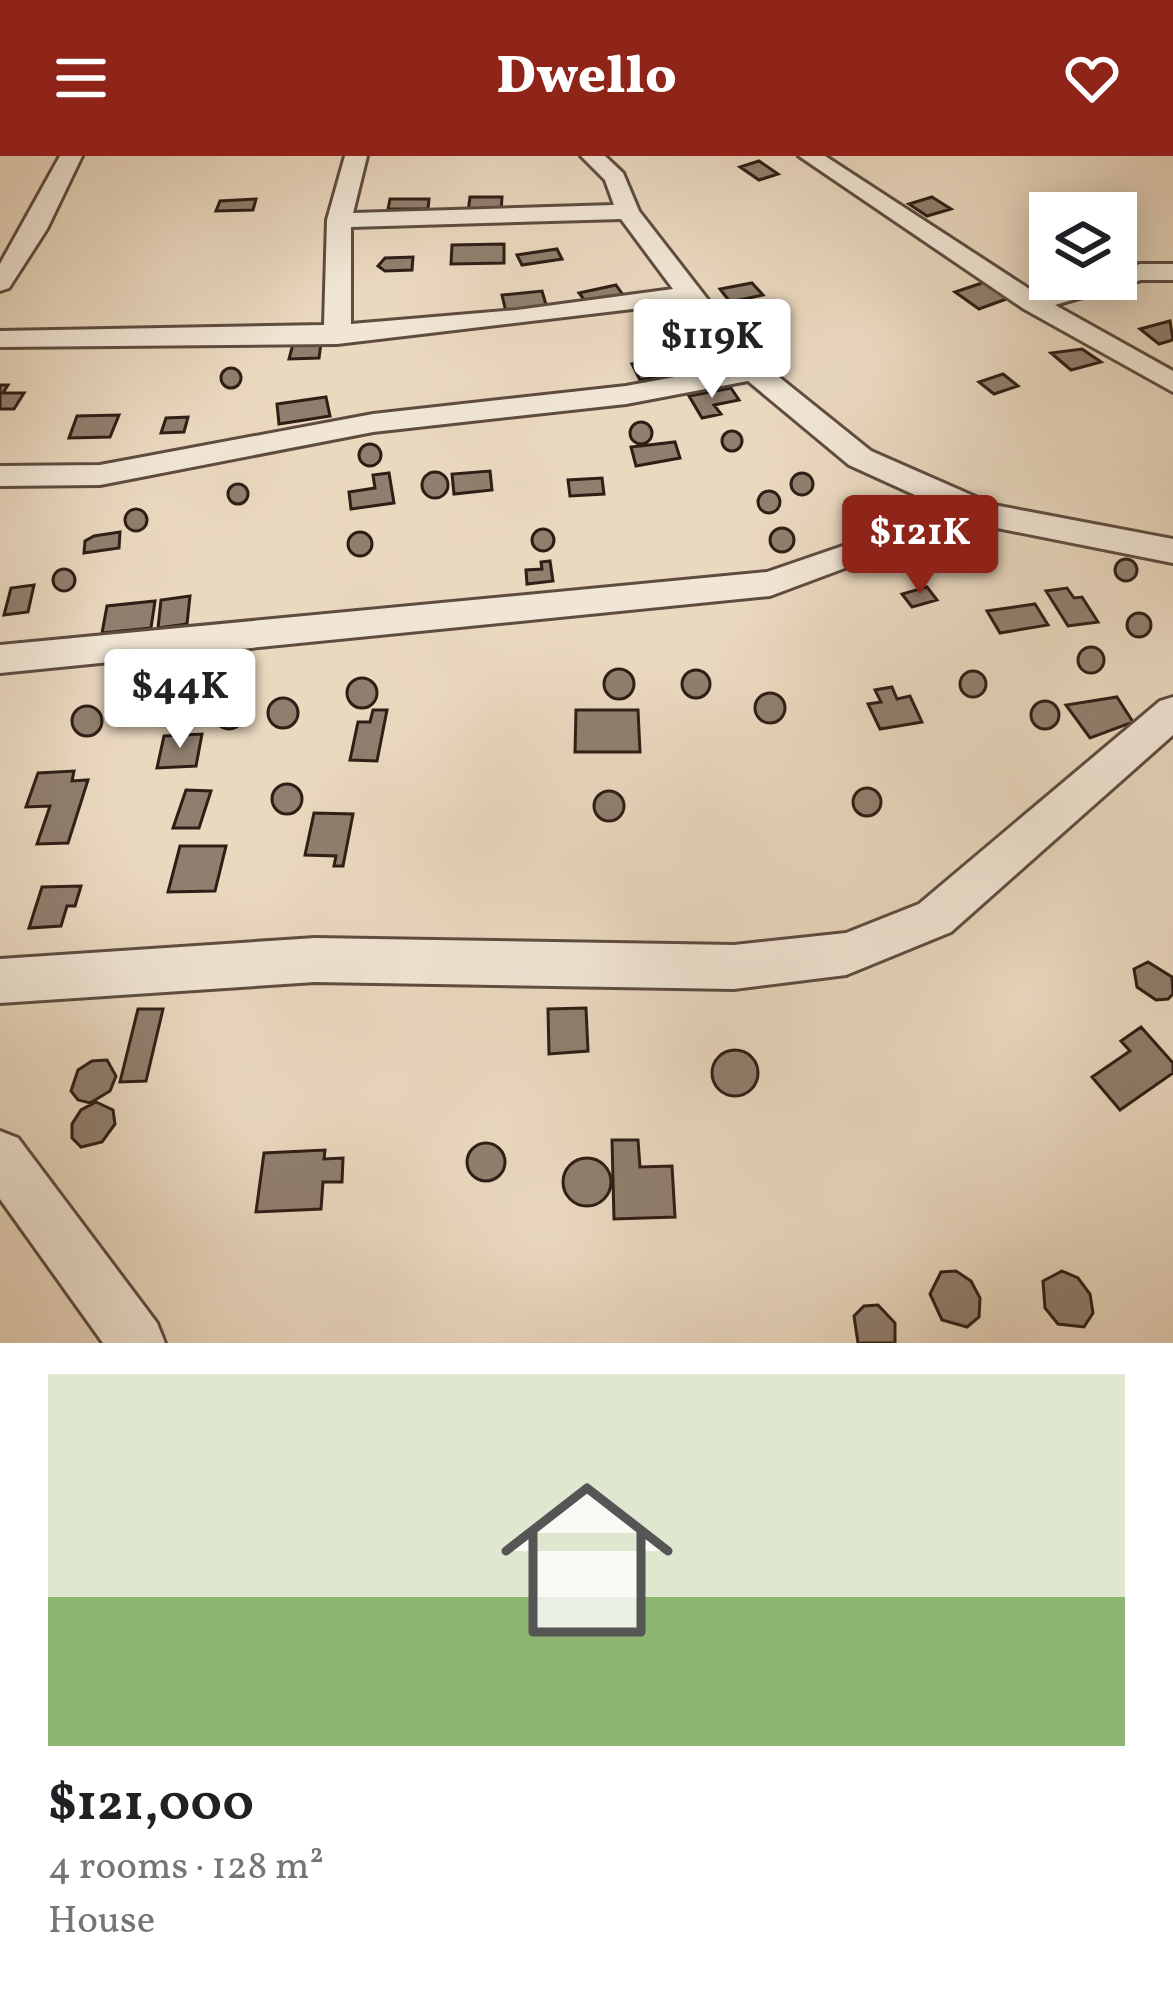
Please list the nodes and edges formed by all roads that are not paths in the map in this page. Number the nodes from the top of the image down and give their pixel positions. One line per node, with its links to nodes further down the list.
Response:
1 (71, 156): 8 (street)
2 (356, 156): 6 (street)
3 (592, 156): 5 (street)
4 (810, 156): 10 (street)
5 (628, 212): 6 (street); 9 (street)
6 (339, 220): 11 (street)
7 (1173, 272): 10 (street)
8 (0, 283)
9 (688, 294): 11 (street); 13 (street)
10 (1033, 303): 14 (street)
11 (337, 336): 12 (street)
12 (0, 339)
13 (754, 371): 15 (street); 16 (street)
14 (1173, 383)
15 (0, 476)
16 (987, 515): 17 (street); 18 (street)
17 (1173, 550)
18 (0, 659)
19 (1173, 712): 20 (street)
20 (0, 981)
21 (0, 1156): 22 (street)
22 (137, 1343)

